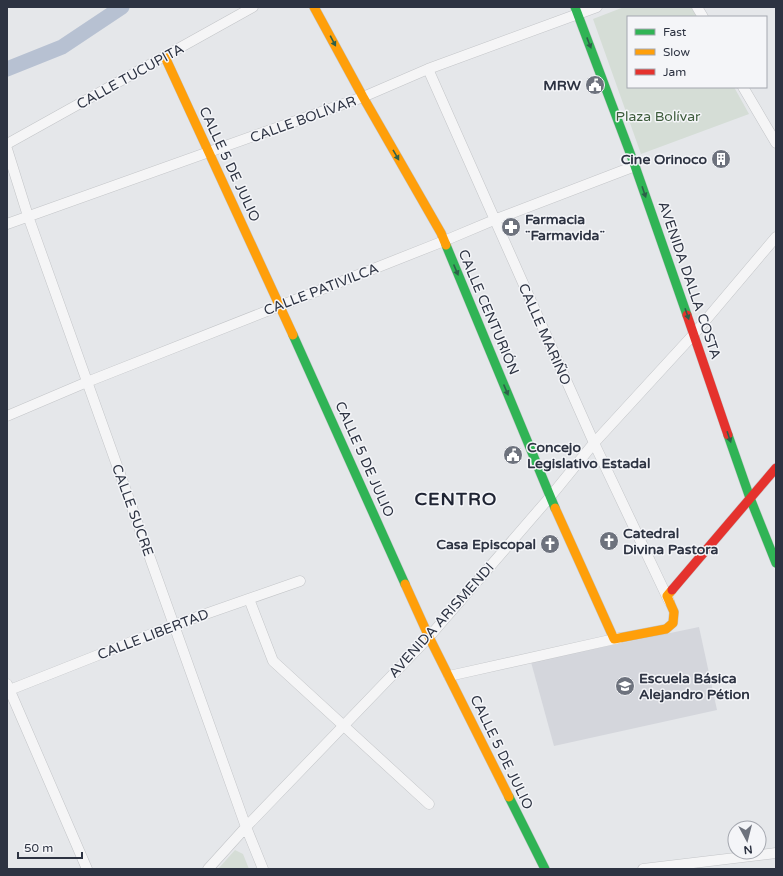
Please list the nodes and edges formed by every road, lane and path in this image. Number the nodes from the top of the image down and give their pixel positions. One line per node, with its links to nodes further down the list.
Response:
1 (253, 7): 7 (street, CALLE TUCUPITA)
2 (314, 7): 10 (street, CALLE CENTURIÓN, one-way to 10)
3 (597, 7): 5 (street, CALLE BOLÍVAR)
4 (698, 7): 6 (street)
5 (577, 11): 8 (street, CALLE BOLÍVAR); 15 (street, AVENIDA DALLA COSTA, one-way to 15)
6 (702, 16)
7 (165, 57): 12 (street, CALLE TUCUPITA); 14 (street, CALLE 5 DE JULIO)
8 (428, 70): 10 (street, CALLE BOLÍVAR); 17 (street, CALLE MARIÑO)
9 (744, 88): 11 (street)
10 (363, 97): 14 (street, CALLE BOLÍVAR); 20 (street, CALLE CENTURIÓN, one-way to 20)
11 (776, 143)
12 (7, 144)
13 (7, 149): 16 (street, CALLE SUCRE)
14 (210, 152): 16 (street, CALLE BOLÍVAR); 21 (street, CALLE 5 DE JULIO)
15 (635, 166): 17 (street, CALLE PATIVILCA); 22 (street, AVENIDA DALLA COSTA, one-way to 22)
16 (28, 216): 18 (street, CALLE BOLÍVAR); 23 (street, CALLE SUCRE)
17 (494, 220): 20 (street, CALLE PATIVILCA); 25 (street, CALLE MARIÑO)
18 (7, 224)
19 (776, 237): 22 (street, AVENIDA ARISMENDI)
20 (444, 241): 21 (street, CALLE PATIVILCA); 27 (street, CALLE CENTURIÓN, one-way to 27)
21 (280, 305): 23 (street, CALLE PATIVILCA); 34 (street, CALLE 5 DE JULIO)
22 (694, 334): 25 (street, AVENIDA ARISMENDI); 28 (street, AVENIDA DALLA COSTA, one-way to 28)
23 (87, 382): 24 (street, CALLE PATIVILCA); 33 (street, CALLE SUCRE)
24 (7, 416)
25 (594, 442): 27 (street, AVENIDA ARISMENDI); 31 (street, CALLE MARIÑO)
26 (776, 468): 28 (street)
27 (550, 496): 34 (street, AVENIDA ARISMENDI); 35 (street, CALLE CENTURIÓN)
28 (750, 498): 29 (street, AVENIDA DALLA COSTA); 31 (street)
29 (776, 563)
30 (300, 581): 32 (street, CALLE LIBERTAD)
31 (667, 596): 35 (street, CALLE MARIÑO)
32 (249, 599): 33 (street, CALLE LIBERTAD); 38 (street)
33 (174, 625): 37 (street, CALLE LIBERTAD); 40 (street, CALLE SUCRE)
34 (429, 637): 36 (street, CALLE 5 DE JULIO); 38 (street, AVENIDA ARISMENDI)
35 (614, 639): 36 (street, CALLE MARIÑO)
36 (449, 676): 45 (street, CALLE 5 DE JULIO)
37 (8, 688): 42 (street)
38 (344, 725): 39 (street); 40 (street, AVENIDA ARISMENDI)
39 (429, 804)
40 (246, 826): 43 (street, AVENIDA ARISMENDI); 44 (street, CALLE SUCRE)
41 (776, 853): 46 (street)
42 (87, 869)
43 (208, 869)
44 (263, 869)
45 (545, 869)
46 (643, 869)

